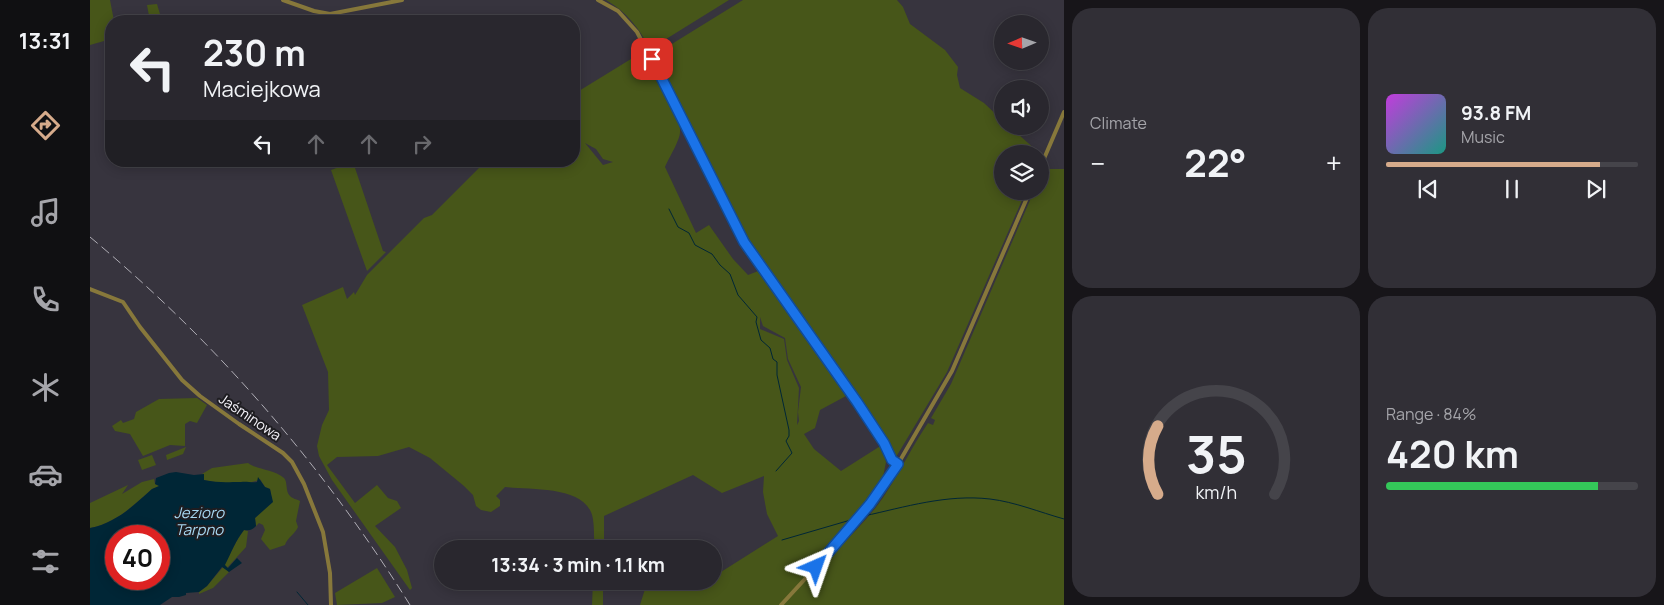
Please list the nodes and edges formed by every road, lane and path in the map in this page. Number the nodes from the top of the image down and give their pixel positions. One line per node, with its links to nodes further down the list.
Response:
1 (283, 0): 2 (street)
2 (402, 0)
3 (598, 0): 8 (street)
4 (1064, 112): 5 (street)
5 (1049, 147)
6 (1026, 200): 8 (street)
7 (90, 289): 9 (street, Jaśminowa)
8 (898, 464): 10 (street)
9 (331, 605)
10 (781, 605)

